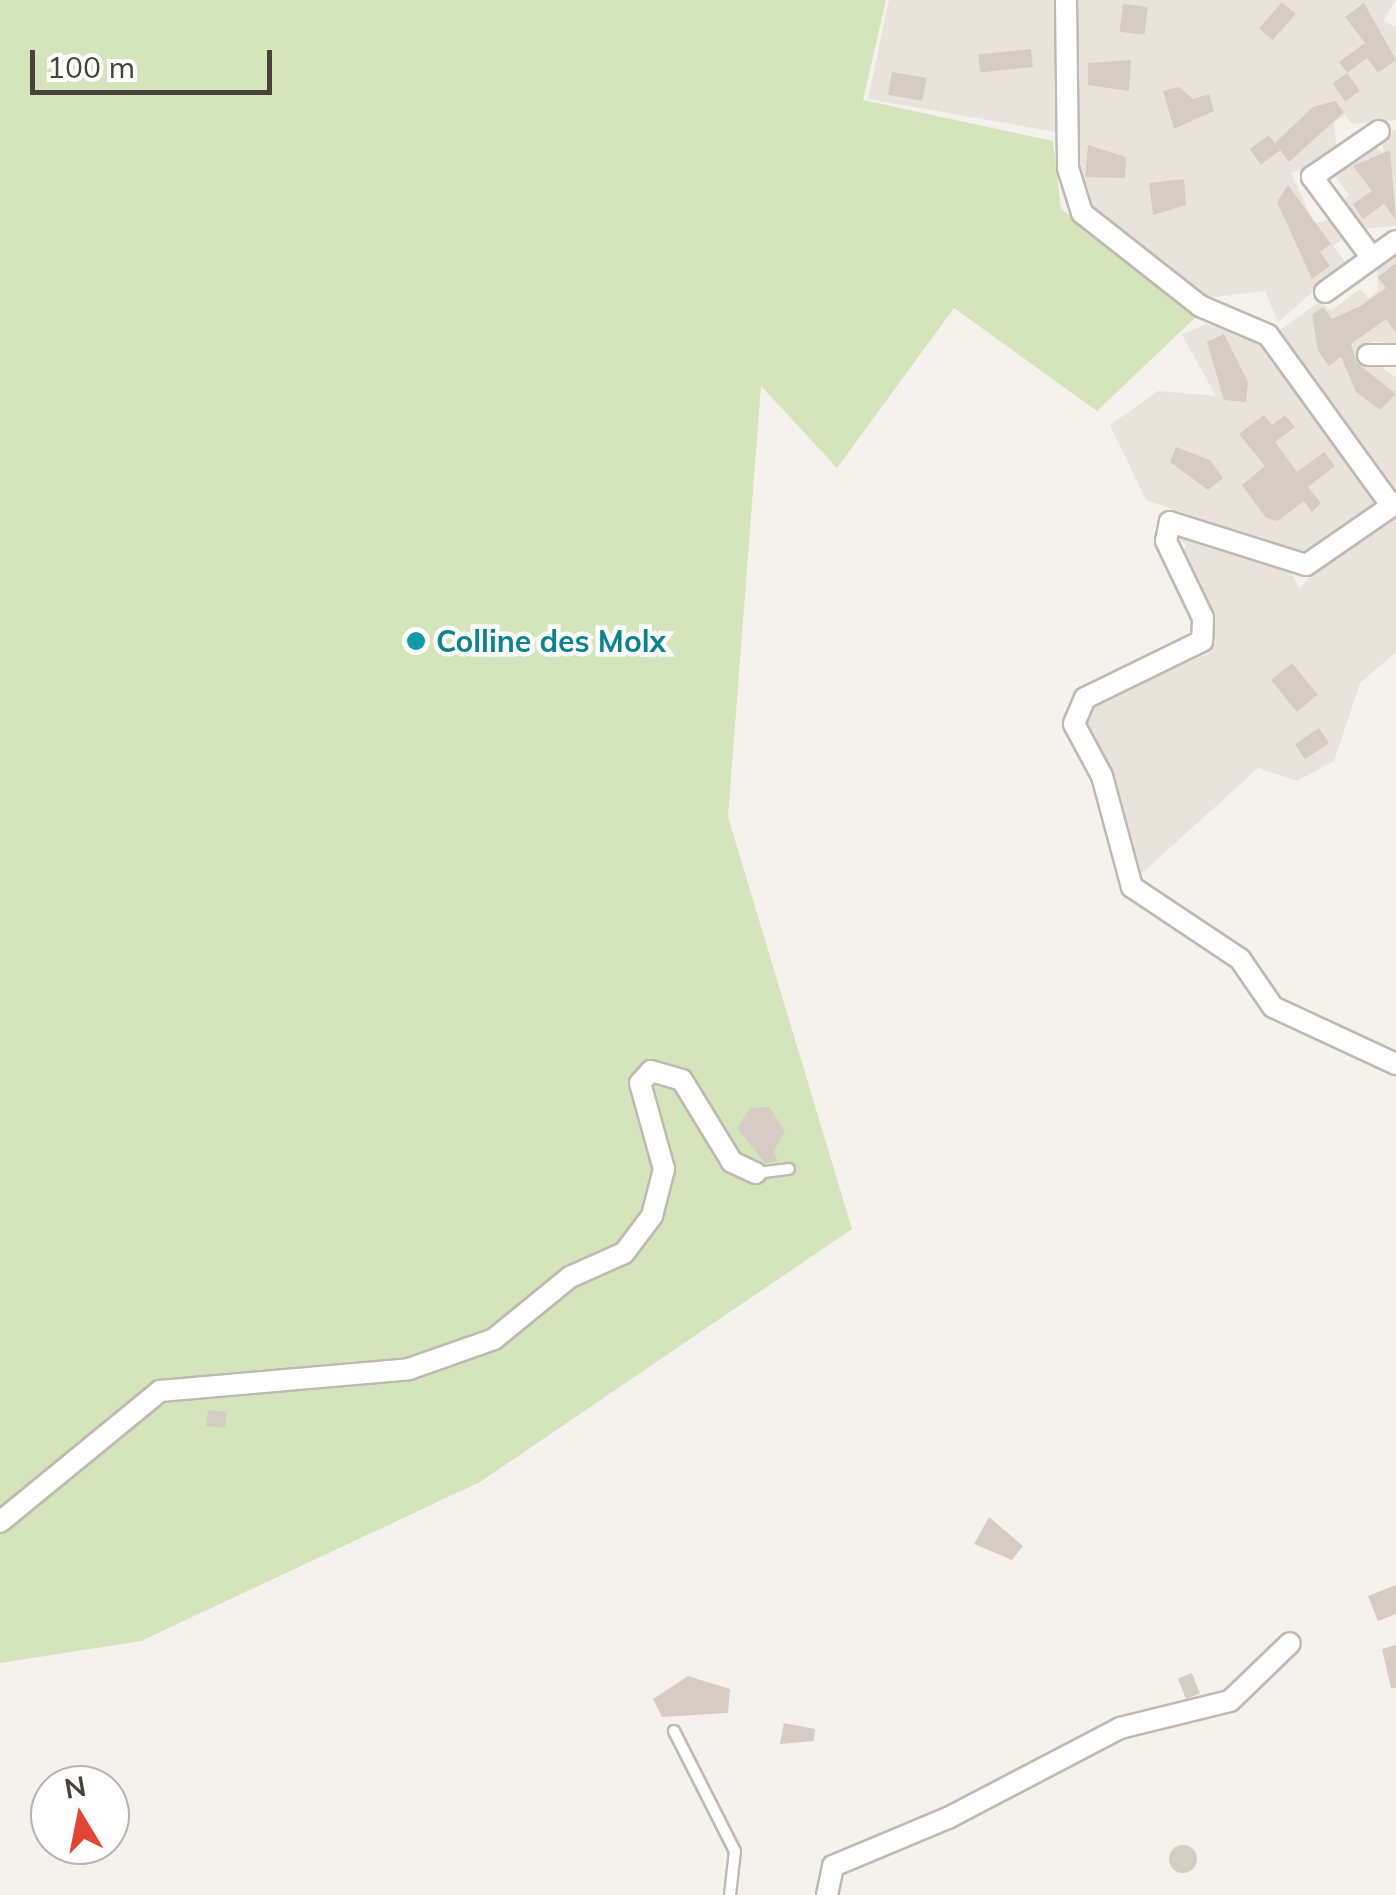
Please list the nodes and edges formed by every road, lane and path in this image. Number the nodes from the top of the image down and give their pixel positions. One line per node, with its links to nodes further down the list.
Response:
1 (1066, 0): 8 (street)
2 (1379, 131): 4 (street)
3 (1396, 241): 4 (street)
4 (1372, 258): 5 (street)
5 (1325, 292)
6 (1396, 355): 7 (street)
7 (1368, 356)
8 (1394, 504): 9 (street)
9 (1396, 1064)
10 (789, 1169): 11 (lane)
11 (756, 1174): 12 (street)
12 (0, 1522)
13 (1290, 1643): 16 (street)
14 (674, 1731): 15 (lane)
15 (730, 1895)
16 (827, 1895)

